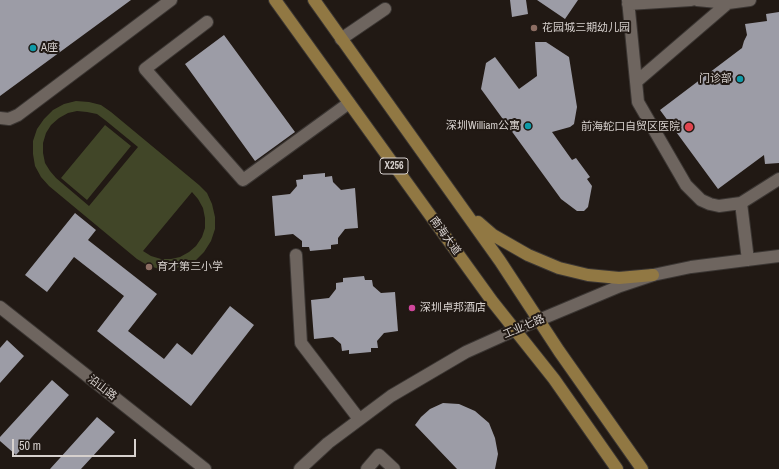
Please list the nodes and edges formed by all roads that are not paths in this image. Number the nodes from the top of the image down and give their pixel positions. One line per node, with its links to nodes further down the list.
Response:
1 (171, 0): 14 (street)
2 (275, 0): 13 (main road, 南海大道 / X256)
3 (314, 0): 11 (main road, X256)
4 (691, 0): 7 (street)
5 (697, 0): 8 (street)
6 (750, 0): 8 (street)
7 (628, 2): 12 (street)
8 (728, 3): 12 (street)
9 (385, 9): 11 (street)
10 (207, 22): 13 (street)
11 (341, 39): 17 (main road, X256)
12 (636, 82): 16 (street)
13 (349, 103): 24 (main road, 南海大道 / X256)
14 (0, 118)
15 (779, 179): 16 (street)
16 (741, 204): 20 (street)
17 (462, 207): 21 (main road); 23 (main road, X256)
18 (296, 255): 25 (street)
19 (779, 256): 20 (street, 工业七路)
20 (748, 260): 21 (street, 工业七路)
21 (653, 275): 23 (street, 工业七路)
22 (0, 307): 26 (street, 沿山路)
23 (540, 320): 24 (street, 工业七路); 31 (main road, X256)
24 (515, 330): 25 (street, 工业七路); 30 (main road, 南海大道 / X256)
25 (359, 419): 27 (street, 工业七路)
26 (205, 469)
27 (300, 469)
28 (367, 469): 29 (street)
29 (394, 469)
30 (617, 469)
31 (642, 469)

